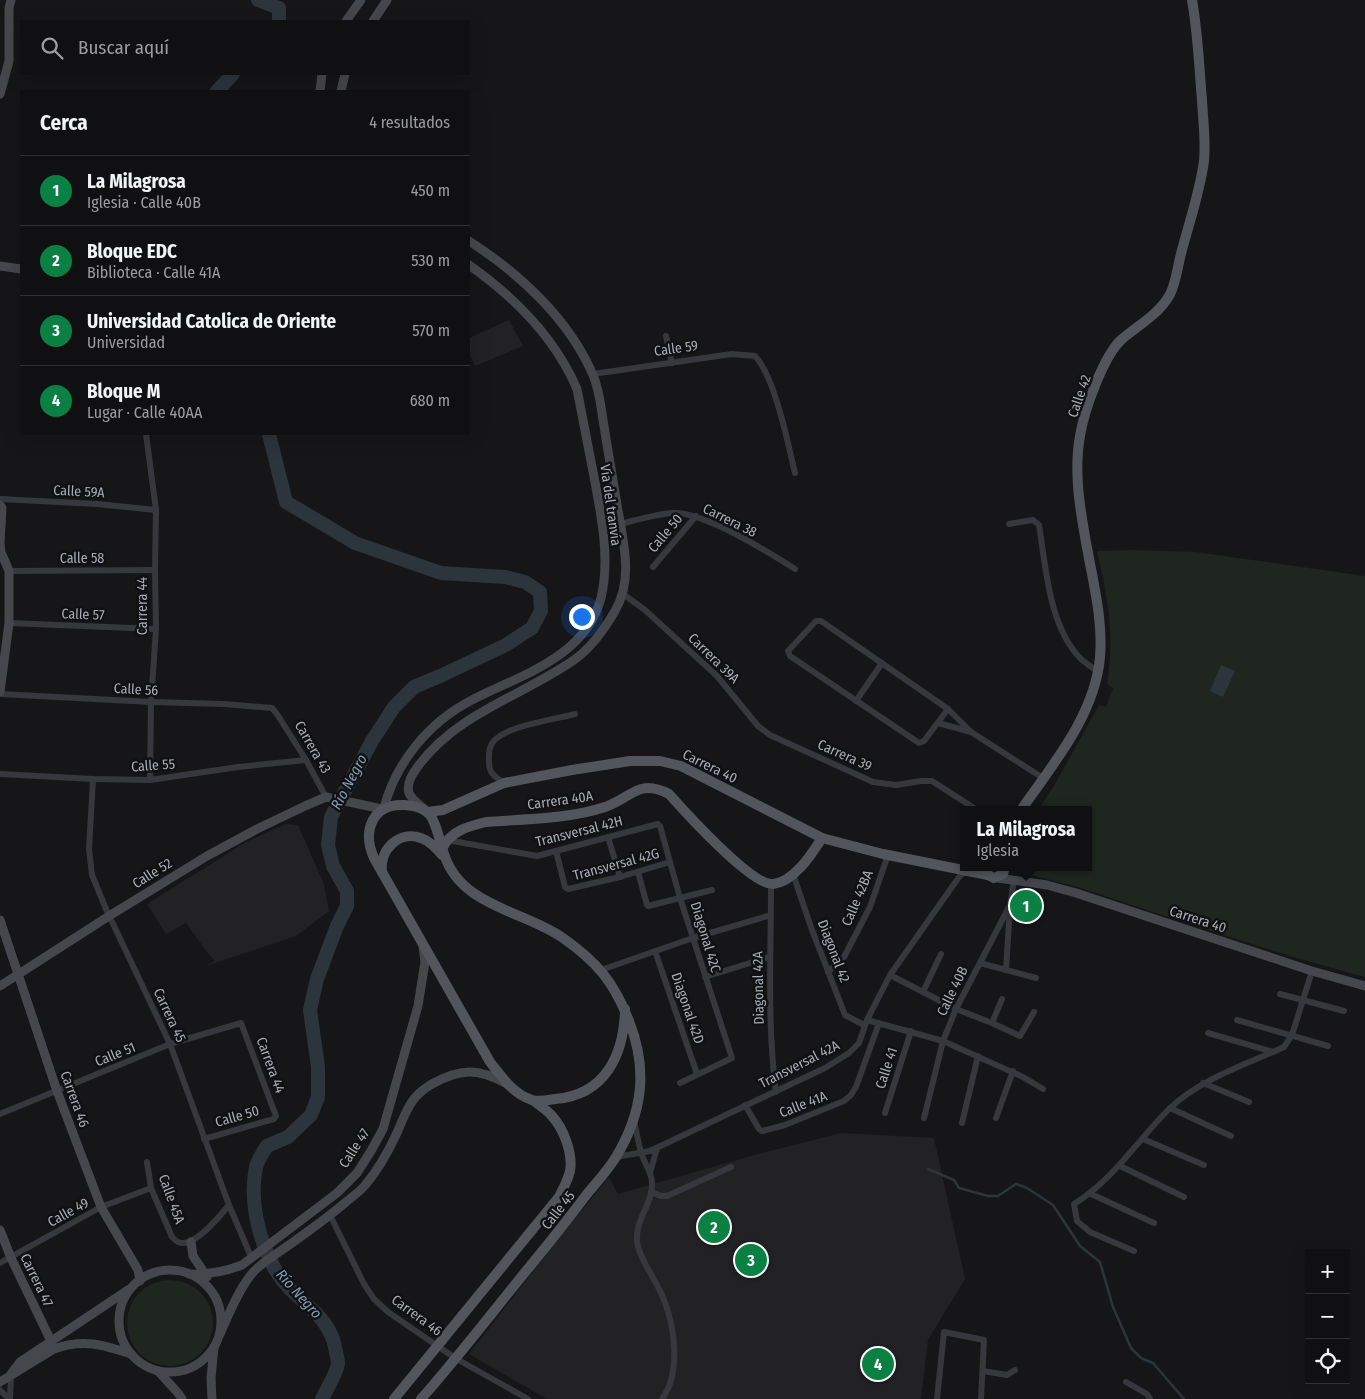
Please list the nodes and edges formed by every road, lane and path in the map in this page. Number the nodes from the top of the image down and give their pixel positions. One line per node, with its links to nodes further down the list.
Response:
1 (11, 0): 11 (main road)
2 (361, 0): 5 (main road)
3 (387, 0): 6 (main road)
4 (1192, 0): 36 (main road, Calle 42)
5 (347, 20)
6 (374, 20)
7 (322, 75): 9 (main road)
8 (345, 75): 10 (main road)
9 (320, 90)
10 (341, 90)
11 (0, 94)
12 (470, 242): 19 (main road, Vía del tranvía)
13 (0, 266): 15 (main road)
14 (470, 266): 56 (main road, Vía del tranvía)
15 (17, 269): 16 (main road)
16 (0, 273)
17 (666, 336): 18 (street)
18 (672, 363): 19 (street, Calle 59); 21 (street, Calle 59)
19 (592, 374): 26 (main road, Vía del tranvía)
20 (146, 435): 23 (street, Carrera 44)
21 (794, 474)
22 (1, 504): 23 (street, Calle 59A); 25 (main road)
23 (156, 510): 30 (street, Carrera 44)
24 (696, 516): 26 (street, Carrera 38); 28 (street, Calle 50); 29 (street, Carrera 38)
25 (0, 524): 31 (main road)
26 (620, 524): 32 (main road, Vía del tranvía)
27 (1009, 524): 36 (street)
28 (653, 567)
29 (795, 569)
30 (155, 570): 31 (street, Calle 58); 34 (street, Carrera 44)
31 (9, 571): 33 (main road)
32 (623, 594): 45 (street, Carrera 39A); 57 (main road, Vía del tranvía)
33 (9, 623): 34 (street, Calle 57); 37 (main road)
34 (156, 629): 39 (street, Carrera 44)
35 (882, 663): 38 (street); 38 (street); 41 (street)
36 (1098, 672): 48 (main road, Calle 42)
37 (0, 693): 39 (street, Calle 56)
38 (856, 701): 43 (street)
39 (151, 702): 40 (street, Calle 56); 50 (street, Carrera 44)
40 (272, 708): 46 (street, Carrera 43)
41 (948, 709): 43 (street); 44 (street)
42 (575, 714): 51 (street)
43 (938, 723): 44 (street)
44 (970, 732): 48 (street)
45 (785, 742): 54 (street, Carrera 39)
46 (306, 760): 50 (street, Calle 55); 52 (street, Carrera 43)
47 (0, 774): 49 (street, Calle 55)
48 (1043, 778): 55 (main road, Calle 42)
49 (93, 779): 50 (street, Calle 55); 80 (street, Carrera 45)
50 (150, 780)
51 (504, 783): 57 (main road, Carrera 40); 61 (main road, Carrera 40)
52 (326, 797): 53 (main road); 80 (main road, Calle 52)
53 (360, 804): 56 (main road); 58 (main road)
54 (971, 806)
55 (1024, 806)
56 (383, 809): 57 (main road); 58 (main road)
57 (428, 812): 62 (main road)
58 (372, 819): 71 (main road)
59 (658, 824): 60 (street, Transversal 42H); 65 (street, Diagonal 42C)
60 (608, 837): 63 (street, Transversal 42H); 73 (street)
61 (822, 838): 64 (main road, Carrera 40); 72 (main road)
62 (444, 848): 63 (street, Transversal 42H); 71 (main road); 75 (main road, Carrera 40A); 88 (main road, Calle 45)
63 (556, 851): 73 (street, Transversal 42G)
64 (888, 855): 66 (main road, Carrera 40); 90 (street, Calle 42BA)
65 (670, 862): 69 (street, Transversal 42G); 77 (street, Diagonal 42C)
66 (960, 868)
67 (1004, 871): 70 (main road)
68 (1008, 871): 74 (main road)
69 (638, 872): 73 (street, Transversal 42G); 77 (street)
70 (982, 872): 74 (main road, Carrera 40); 92 (street, Transversal 42A)
71 (382, 874): 83 (main road)
72 (793, 874): 75 (main road); 90 (street, Diagonal 42)
73 (620, 877)
74 (1017, 880): 78 (street, Calle 40B); 91 (main road, Carrera 40)
75 (771, 885): 79 (street, Diagonal 42A)
76 (712, 890): 77 (street)
77 (680, 898): 82 (street, Diagonal 42C)
78 (1010, 905): 87 (street, Calle 40B); 89 (street)
79 (771, 915): 82 (street); 86 (street, Diagonal 42A)
80 (109, 916): 93 (main road, Calle 52); 115 (street, Carrera 45)
81 (0, 920): 93 (main road, Carrera 46)
82 (693, 938): 84 (street); 94 (street, Diagonal 42C)
83 (423, 946): 123 (main road); 160 (main road, Calle 47)
84 (655, 951): 88 (street); 120 (street, Diagonal 42D)
85 (941, 954): 98 (street)
86 (769, 957): 94 (street); 126 (street, Diagonal 42A)
87 (980, 963): 89 (street); 103 (street, Calle 40B)
88 (602, 970): 102 (main road, Calle 45)
89 (1006, 970): 95 (street)
90 (828, 972): 107 (street, Diagonal 42)
91 (1312, 972): 97 (main road, Carrera 40); 101 (street)
92 (890, 975): 98 (street); 107 (street, Transversal 42A)
93 (18, 976): 96 (main road, Calle 52); 125 (main road, Carrera 46)
94 (705, 977): 120 (street, Diagonal 42C)
95 (1036, 978)
96 (0, 986)
97 (1365, 986)
98 (923, 992): 103 (street)
99 (1280, 994): 101 (street)
100 (1002, 999): 110 (street)
101 (1303, 1000): 104 (street); 113 (street)
102 (625, 1009): 127 (main road); 136 (main road, Calle 45)
103 (956, 1009): 110 (street); 114 (street, Calle 40B)
104 (1344, 1011)
105 (1034, 1012): 110 (street)
106 (1237, 1020): 113 (street)
107 (866, 1022): 109 (street, Diagonal 42); 126 (street, Transversal 42A)
108 (241, 1023): 115 (street, Calle 51); 133 (street, Carrera 44)
109 (878, 1023): 111 (street, Diagonal 42); 129 (street, Calle 41A)
110 (992, 1023)
111 (911, 1031): 114 (street, Diagonal 42); 131 (street, Calle 41)
112 (1208, 1033): 117 (street)
113 (1292, 1036): 116 (street); 117 (street)
114 (943, 1041): 118 (street, Diagonal 42); 134 (street, Calle 40B)
115 (170, 1044): 125 (street, Calle 51); 139 (street, Carrera 45)
116 (1328, 1046)
117 (1274, 1052): 122 (street)
118 (978, 1056): 119 (street, Diagonal 42); 137 (street)
119 (1012, 1071): 124 (street, Diagonal 42); 135 (street)
120 (697, 1074): 121 (street)
121 (680, 1083)
122 (1203, 1083): 128 (street); 130 (street)
123 (507, 1084): 127 (main road, Calle 45); 155 (main road)
124 (1043, 1089)
125 (57, 1091): 132 (street, Calle 51); 154 (main road, Carrera 46)
126 (776, 1092): 129 (street, Transversal 42A)
127 (534, 1101): 171 (main road, Calle 45)
128 (1249, 1102)
129 (745, 1105): 141 (street, Transversal 42A)
130 (1170, 1108): 138 (street); 140 (street)
131 (884, 1113)
132 (0, 1114)
133 (276, 1116): 139 (street, Calle 50)
134 (924, 1118)
135 (996, 1118)
136 (634, 1120): 142 (street); 143 (main road, Calle 45)
137 (962, 1123)
138 (1231, 1136)
139 (204, 1139): 153 (street, Carrera 45)
140 (1143, 1139): 145 (street); 146 (street)
141 (657, 1148): 142 (street, Transversal 42A); 148 (street)
142 (641, 1153): 143 (street, Transversal 42A); 148 (street)
143 (616, 1157): 173 (main road, Calle 45)
144 (147, 1162): 149 (street, Calle 45A)
145 (1204, 1165)
146 (1120, 1166): 151 (street); 152 (street)
147 (731, 1167): 150 (street)
148 (650, 1173): 150 (street)
149 (150, 1188): 154 (street, Calle 49); 158 (street, Calle 45A)
150 (651, 1192): 187 (street)
151 (1091, 1194): 156 (street); 159 (street)
152 (1184, 1197)
153 (229, 1205): 158 (street); 160 (street, Carrera 45)
154 (101, 1207): 161 (street, Calle 49); 165 (main road, Carrera 46)
155 (330, 1215): 167 (main road); 171 (street, Carrera 46)
156 (1154, 1222)
157 (0, 1230): 161 (main road, Carrera 47)
158 (191, 1242): 164 (main road)
159 (1134, 1251)
160 (255, 1257): 164 (main road, Calle 47)
161 (11, 1258): 162 (street, Calle 49); 168 (main road, Carrera 47)
162 (0, 1263)
163 (189, 1274): 164 (main road, Calle 47); 165 (main road); 166 (main road)
164 (205, 1275): 166 (main road)
165 (136, 1283): 168 (main road); 172 (main road)
166 (219, 1305): 167 (main road)
167 (220, 1334): 170 (main road)
168 (51, 1341): 169 (main road); 177 (main road)
169 (64, 1345): 172 (main road); 177 (main road)
170 (214, 1347): 175 (main road); 183 (main road)
171 (438, 1347): 173 (street, Carrera 46); 184 (main road, Calle 45)
172 (131, 1354): 175 (main road)
173 (455, 1358): 185 (main road, Calle 45); 186 (street, Carrera 46)
174 (1015, 1370): 176 (street)
175 (158, 1371): 182 (main road)
176 (983, 1371): 188 (street); 189 (street)
177 (11, 1374): 178 (main road); 181 (street)
178 (0, 1382)
179 (1126, 1382): 190 (street)
180 (0, 1390): 181 (street)
181 (10, 1399)
182 (182, 1399)
183 (212, 1399)
184 (394, 1399)
185 (421, 1399)
186 (528, 1399)
187 (662, 1399)
188 (937, 1399)
189 (982, 1399)
190 (1150, 1399)

